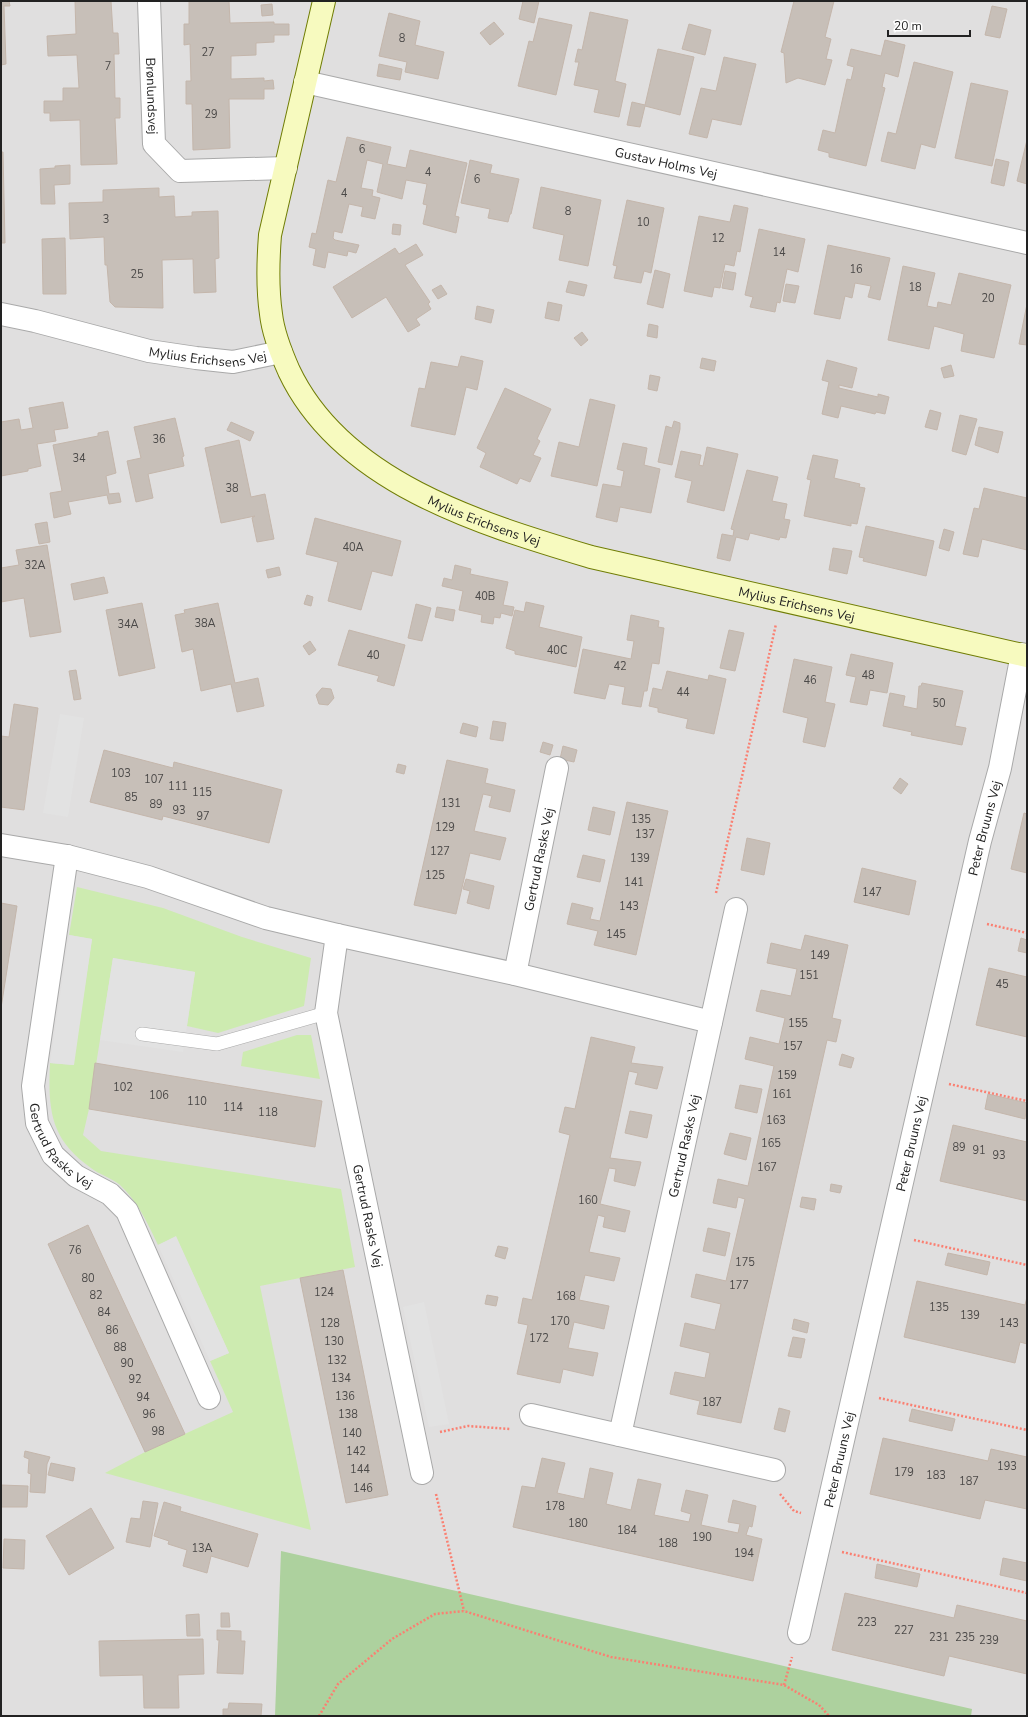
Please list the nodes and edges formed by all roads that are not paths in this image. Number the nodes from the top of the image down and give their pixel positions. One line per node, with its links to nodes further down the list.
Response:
1 (149, 1): 4 (street, Brønlundsvej)
2 (324, 1): 3 (street)
3 (305, 82): 4 (street); 5 (street, Gustav Holms Vej)
4 (286, 168): 7 (street)
5 (1027, 243)
6 (1, 314): 7 (street, Mylius Erichsens Vej)
7 (281, 352): 8 (street, Mylius Erichsens Vej)
8 (1025, 655): 23 (street, Peter Bruuns Vej)
9 (557, 768): 14 (street, Gertrud Rasks Vej)
10 (1, 845): 11 (street)
11 (67, 856): 13 (street); 18 (street, Gertrud Rasks Vej)
12 (736, 909): 16 (street, Gertrud Rasks Vej)
13 (337, 935): 14 (street); 15 (street, Gertrud Rasks Vej)
14 (515, 974): 16 (street)
15 (326, 1013): 17 (lane); 22 (street, Gertrud Rasks Vej)
16 (711, 1022): 20 (street, Gertrud Rasks Vej)
17 (142, 1034)
18 (209, 1398)
19 (531, 1415): 20 (street)
20 (620, 1435): 21 (street)
21 (774, 1470)
22 (422, 1473)
23 (799, 1633)

